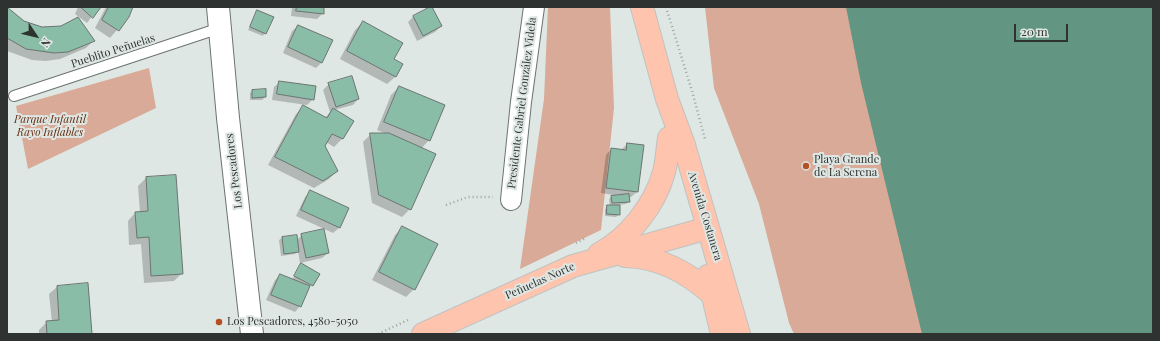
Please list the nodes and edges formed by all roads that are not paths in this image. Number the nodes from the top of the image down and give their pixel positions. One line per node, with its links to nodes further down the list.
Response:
1 (534, 7): 7 (street, Presidente Gabriel González Videla)
2 (642, 7): 5 (main road, Avenida Costanera)
3 (219, 18): 4 (lane, Pueblito Peñuelas); 13 (street, Los Pescadores)
4 (14, 96)
5 (667, 98): 6 (main road, Avenida Costanera); 8 (main road, Avenida Costanera)
6 (669, 138): 8 (main road, Avenida Costanera); 10 (main road)
7 (511, 200)
8 (702, 230): 9 (main road, Peñuelas Norte); 11 (main road, Avenida Costanera); 15 (main road, Avenida Costanera)
9 (606, 257): 10 (main road, Peñuelas Norte); 11 (main road)
10 (573, 266): 12 (main road, Peñuelas Norte)
11 (713, 295): 14 (main road, Avenida Costanera)
12 (418, 326)
13 (252, 334)
14 (722, 334)
15 (739, 334)

